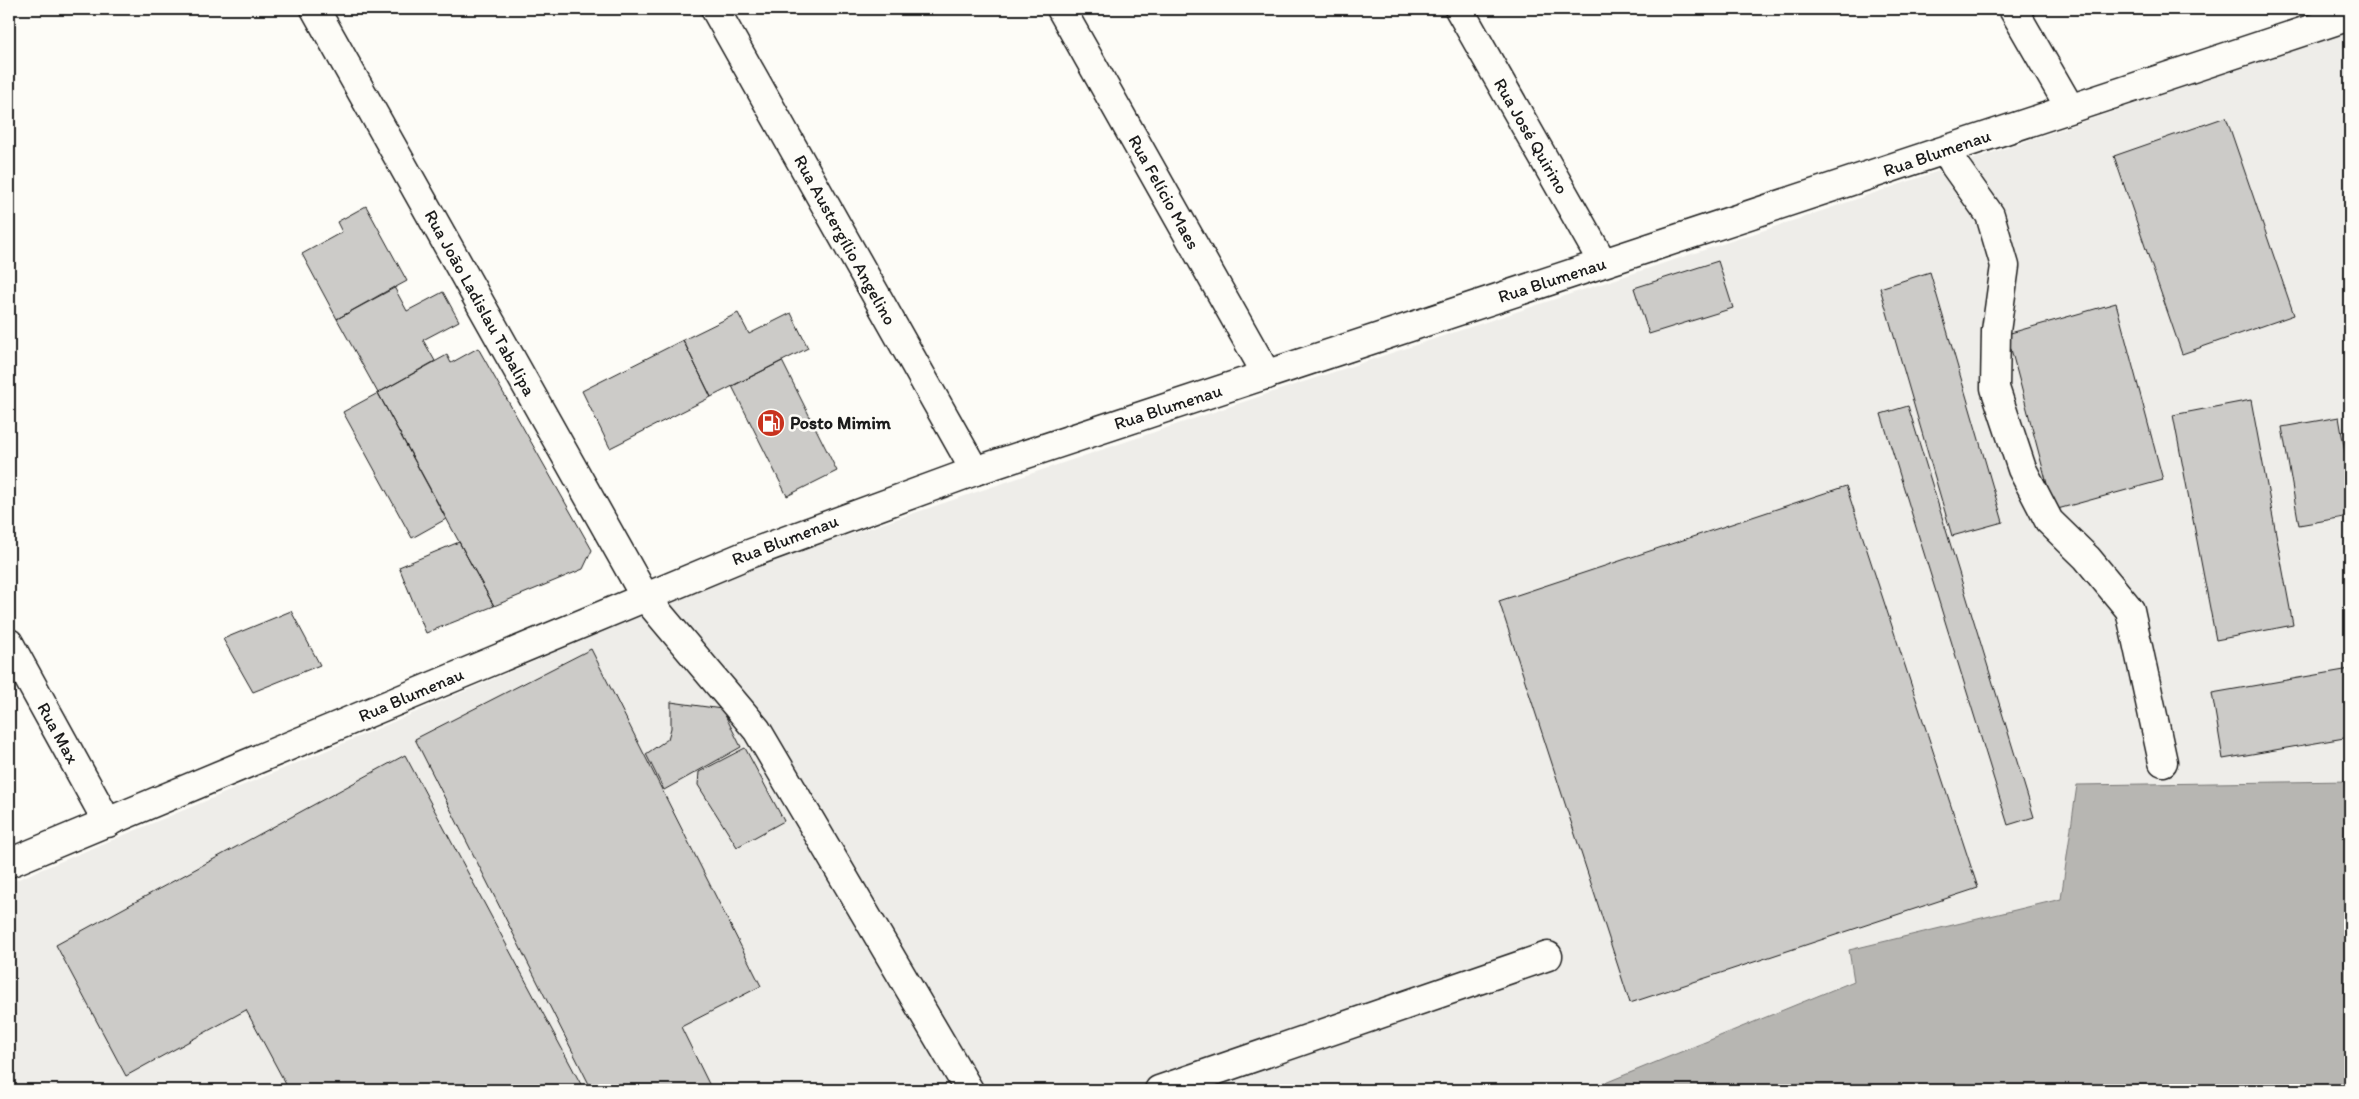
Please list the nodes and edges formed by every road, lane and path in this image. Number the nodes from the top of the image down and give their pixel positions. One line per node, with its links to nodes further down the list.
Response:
1 (315, 9): 12 (main road, Rua João Ladislau Tabalipa)
2 (715, 9): 11 (main road, Rua Austergílio Angelino)
3 (1061, 9): 10 (main road, Rua Felício Maes)
4 (1459, 9): 9 (main road, Rua José Quirino)
5 (2013, 9): 7 (main road)
6 (2350, 16): 7 (main road, Rua Blumenau)
7 (2070, 108): 8 (main road, Rua Blumenau)
8 (1947, 150): 9 (main road, Rua Blumenau); 14 (main road)
9 (1603, 263): 10 (main road, Rua Blumenau)
10 (1267, 374): 11 (main road, Rua Blumenau)
11 (975, 471): 12 (main road, Rua Blumenau)
12 (645, 597): 15 (main road, Rua Blumenau); 18 (main road, Rua João Ladislau Tabalipa)
13 (9, 643): 15 (main road, Rua Max)
14 (2163, 762)
15 (108, 823): 16 (main road, Rua Blumenau)
16 (9, 863)
17 (1548, 956): 19 (main road)
18 (969, 1090)
19 (1159, 1090)

